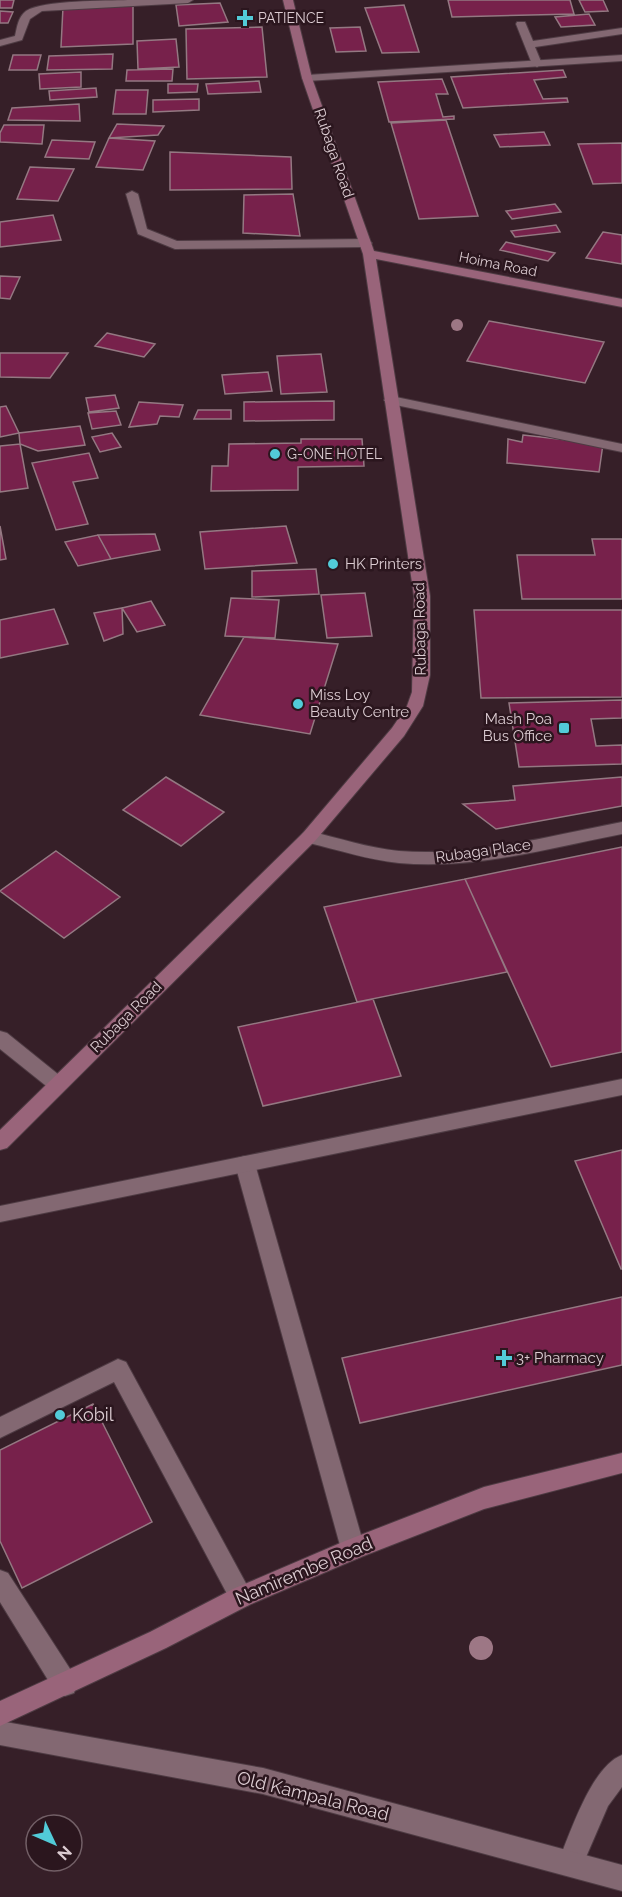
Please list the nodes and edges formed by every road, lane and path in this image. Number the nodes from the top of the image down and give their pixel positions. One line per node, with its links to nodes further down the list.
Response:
1 (188, 0): 5 (street)
2 (288, 0): 9 (main road, Rubaga Road)
3 (521, 24): 6 (street)
4 (622, 31): 6 (street)
5 (0, 43)
6 (529, 45): 8 (street)
7 (622, 58): 8 (street)
8 (537, 64): 9 (street)
9 (308, 78): 11 (main road, Rubaga Road)
10 (132, 194): 11 (street)
11 (367, 249): 12 (main road, Hoima Road); 13 (main road, Rubaga Road)
12 (622, 303)
13 (391, 400): 14 (street); 16 (main road, Rubaga Road)
14 (622, 448)
15 (622, 828): 16 (street, Rubaga Place)
16 (309, 837): 18 (main road, Rubaga Road)
17 (0, 1038): 18 (street)
18 (57, 1084): 20 (main road, Rubaga Road)
19 (622, 1087): 21 (street)
20 (0, 1142)
21 (245, 1164): 22 (street); 25 (street)
22 (0, 1214)
23 (0, 1428): 27 (street)
24 (622, 1463): 25 (main road, Namirembe Road)
25 (353, 1549): 27 (main road, Namirembe Road)
26 (0, 1581): 28 (street)
27 (241, 1597): 28 (main road, Namirembe Road)
28 (65, 1684): 29 (main road, Namirembe Road)
29 (0, 1714)
30 (0, 1733): 32 (street, Old Kampala Road)
31 (622, 1767): 32 (street)
32 (571, 1862): 33 (street, Old Kampala Road)
33 (622, 1878)

